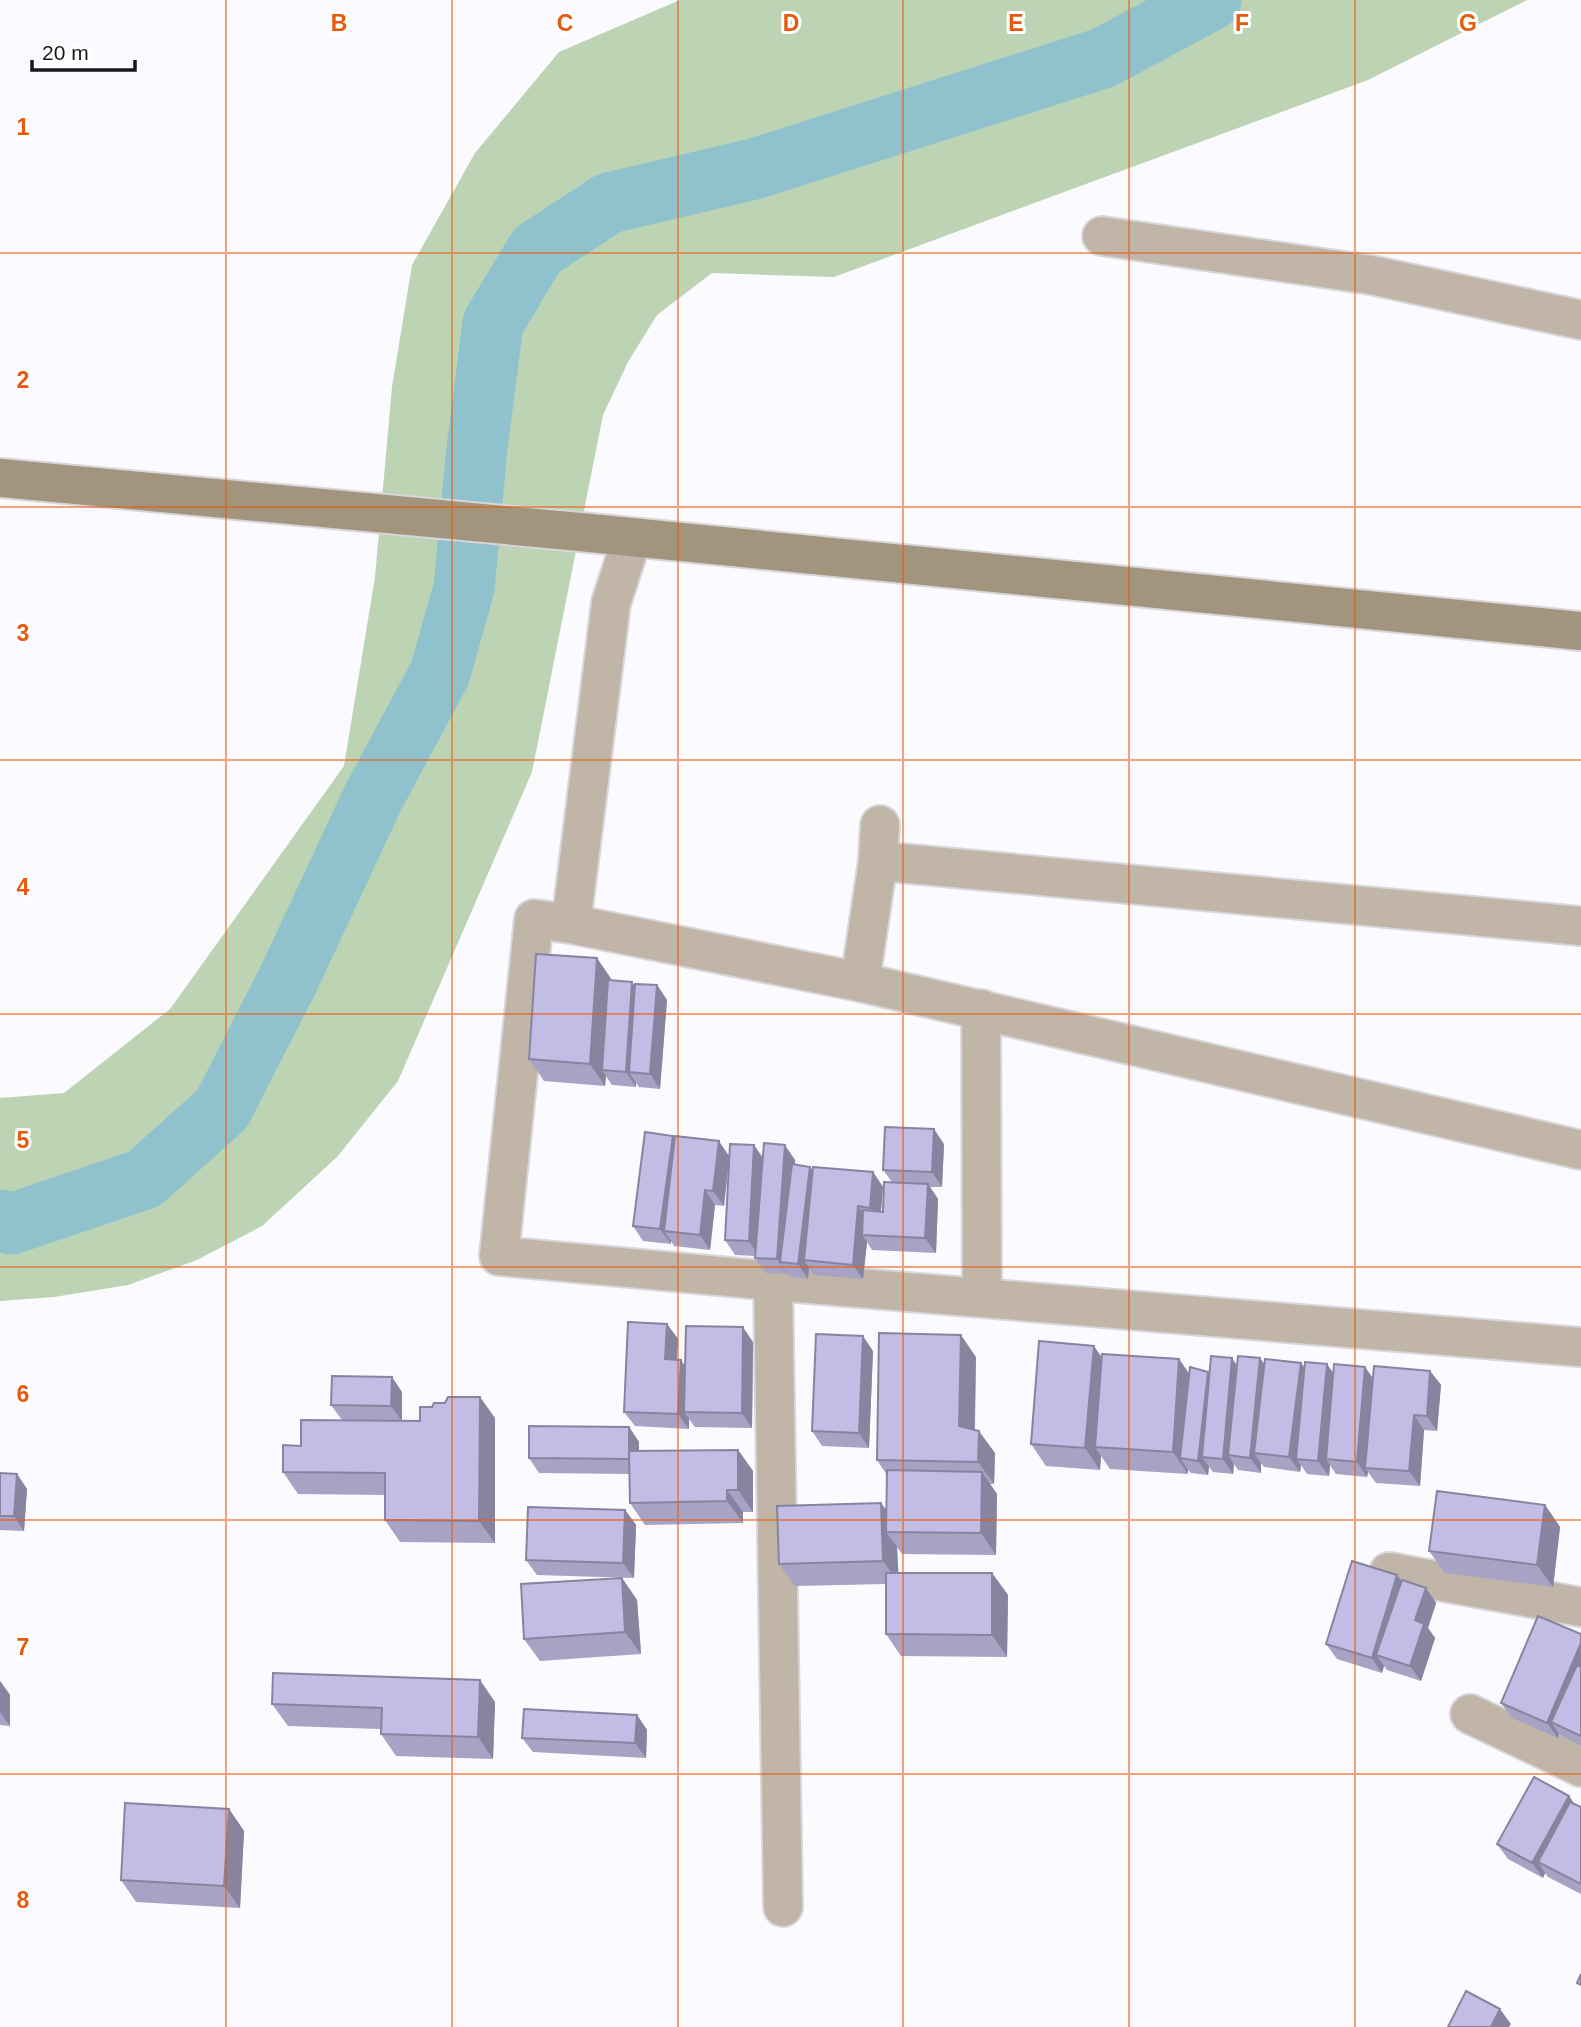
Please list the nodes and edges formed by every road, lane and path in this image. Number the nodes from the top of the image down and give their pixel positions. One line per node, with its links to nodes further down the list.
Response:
1 (1102, 236): 2 (street)
2 (1581, 320)
3 (0, 478): 4 (main road)
4 (632, 538): 5 (main road); 6 (street)
5 (1581, 631)
6 (571, 924): 8 (street); 11 (street)
7 (1581, 926): 8 (street)
8 (860, 982): 9 (street)
9 (981, 1009): 10 (street); 12 (street)
10 (1581, 1150)
11 (773, 1281): 12 (street); 18 (street)
12 (982, 1297): 13 (street)
13 (1581, 1347)
14 (1389, 1572): 15 (street)
15 (1581, 1606)
16 (1470, 1714): 17 (street)
17 (1581, 1767)
18 (783, 1908)

